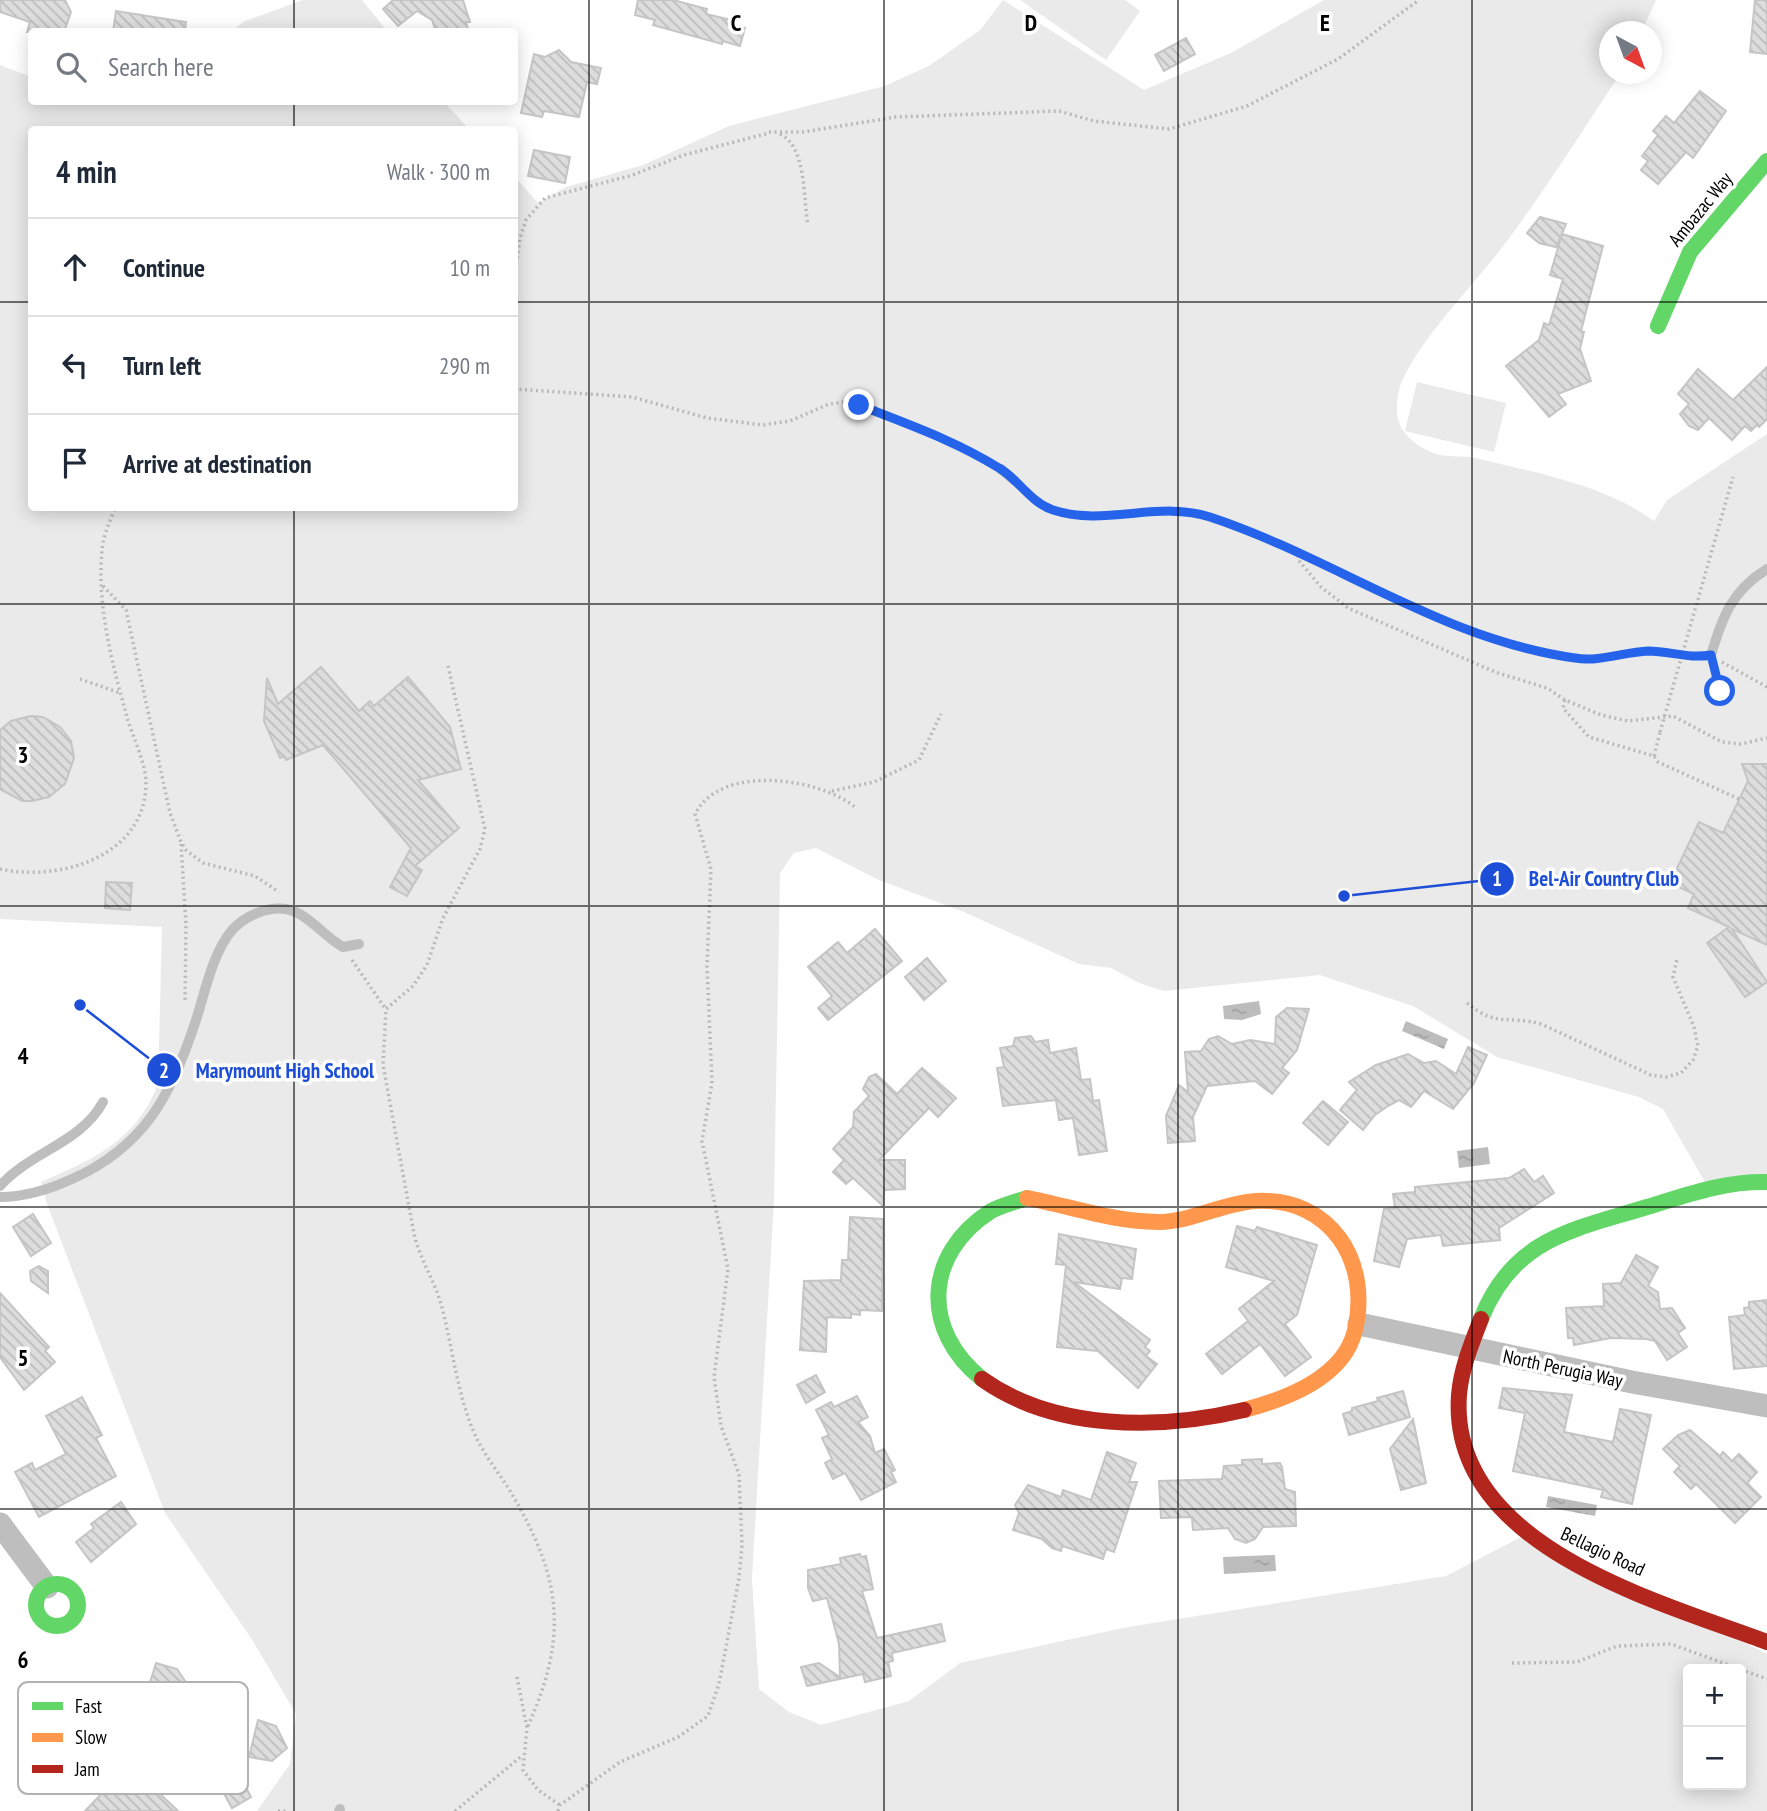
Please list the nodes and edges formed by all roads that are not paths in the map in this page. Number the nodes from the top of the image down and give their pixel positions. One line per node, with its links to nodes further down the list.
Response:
1 (1767, 161): 2 (street, Ambazac Way)
2 (1658, 326)
3 (1001, 469): 4 (lane)
4 (1014, 480)
5 (1767, 569): 6 (lane)
6 (1711, 655)
7 (359, 944): 11 (lane)
8 (103, 1102): 10 (lane)
9 (1767, 1182): 13 (street, Bellagio Road)
10 (0, 1186)
11 (0, 1197)
12 (1359, 1324): 12 (street); 13 (street, North Perugia Way)
13 (1471, 1349): 14 (street, North Perugia Way); 17 (street, Bellagio Road)
14 (1767, 1406)
15 (0, 1524): 16 (street)
16 (47, 1587)
17 (1767, 1642)

